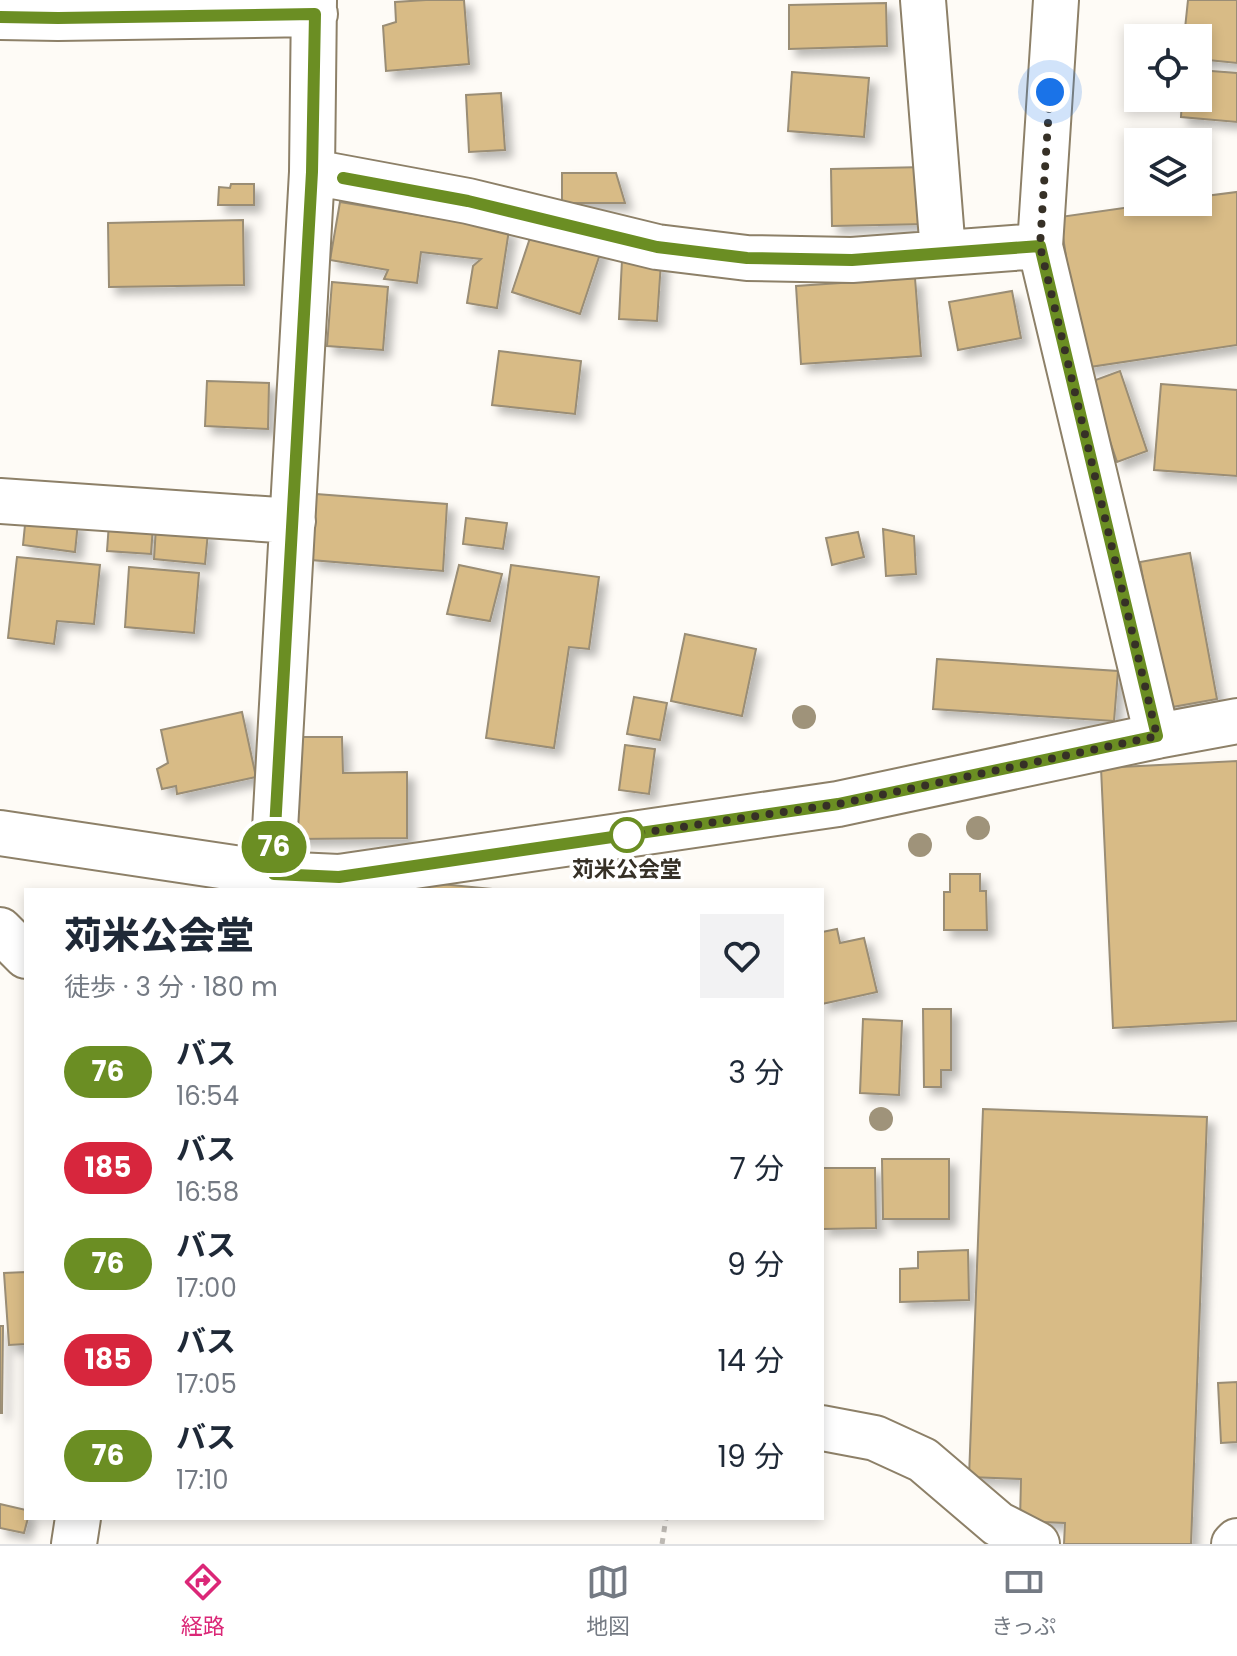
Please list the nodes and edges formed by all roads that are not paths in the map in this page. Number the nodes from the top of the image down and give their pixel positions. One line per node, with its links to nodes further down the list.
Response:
1 (923, 0): 7 (street)
2 (1056, 0): 6 (street)
3 (314, 7): 4 (street); 5 (street)
4 (0, 17)
5 (312, 172): 7 (street); 9 (street)
6 (1040, 246): 7 (street); 11 (street)
7 (943, 252)
8 (0, 501): 9 (street)
9 (293, 521): 13 (street)
10 (1237, 721): 11 (street)
11 (1157, 736): 13 (street)
12 (0, 833): 13 (street)
13 (285, 882)
14 (0, 930): 15 (street)
15 (24, 954)
16 (824, 1428): 19 (street)
17 (78, 1520): 18 (street)
18 (74, 1544)
19 (1037, 1544)

